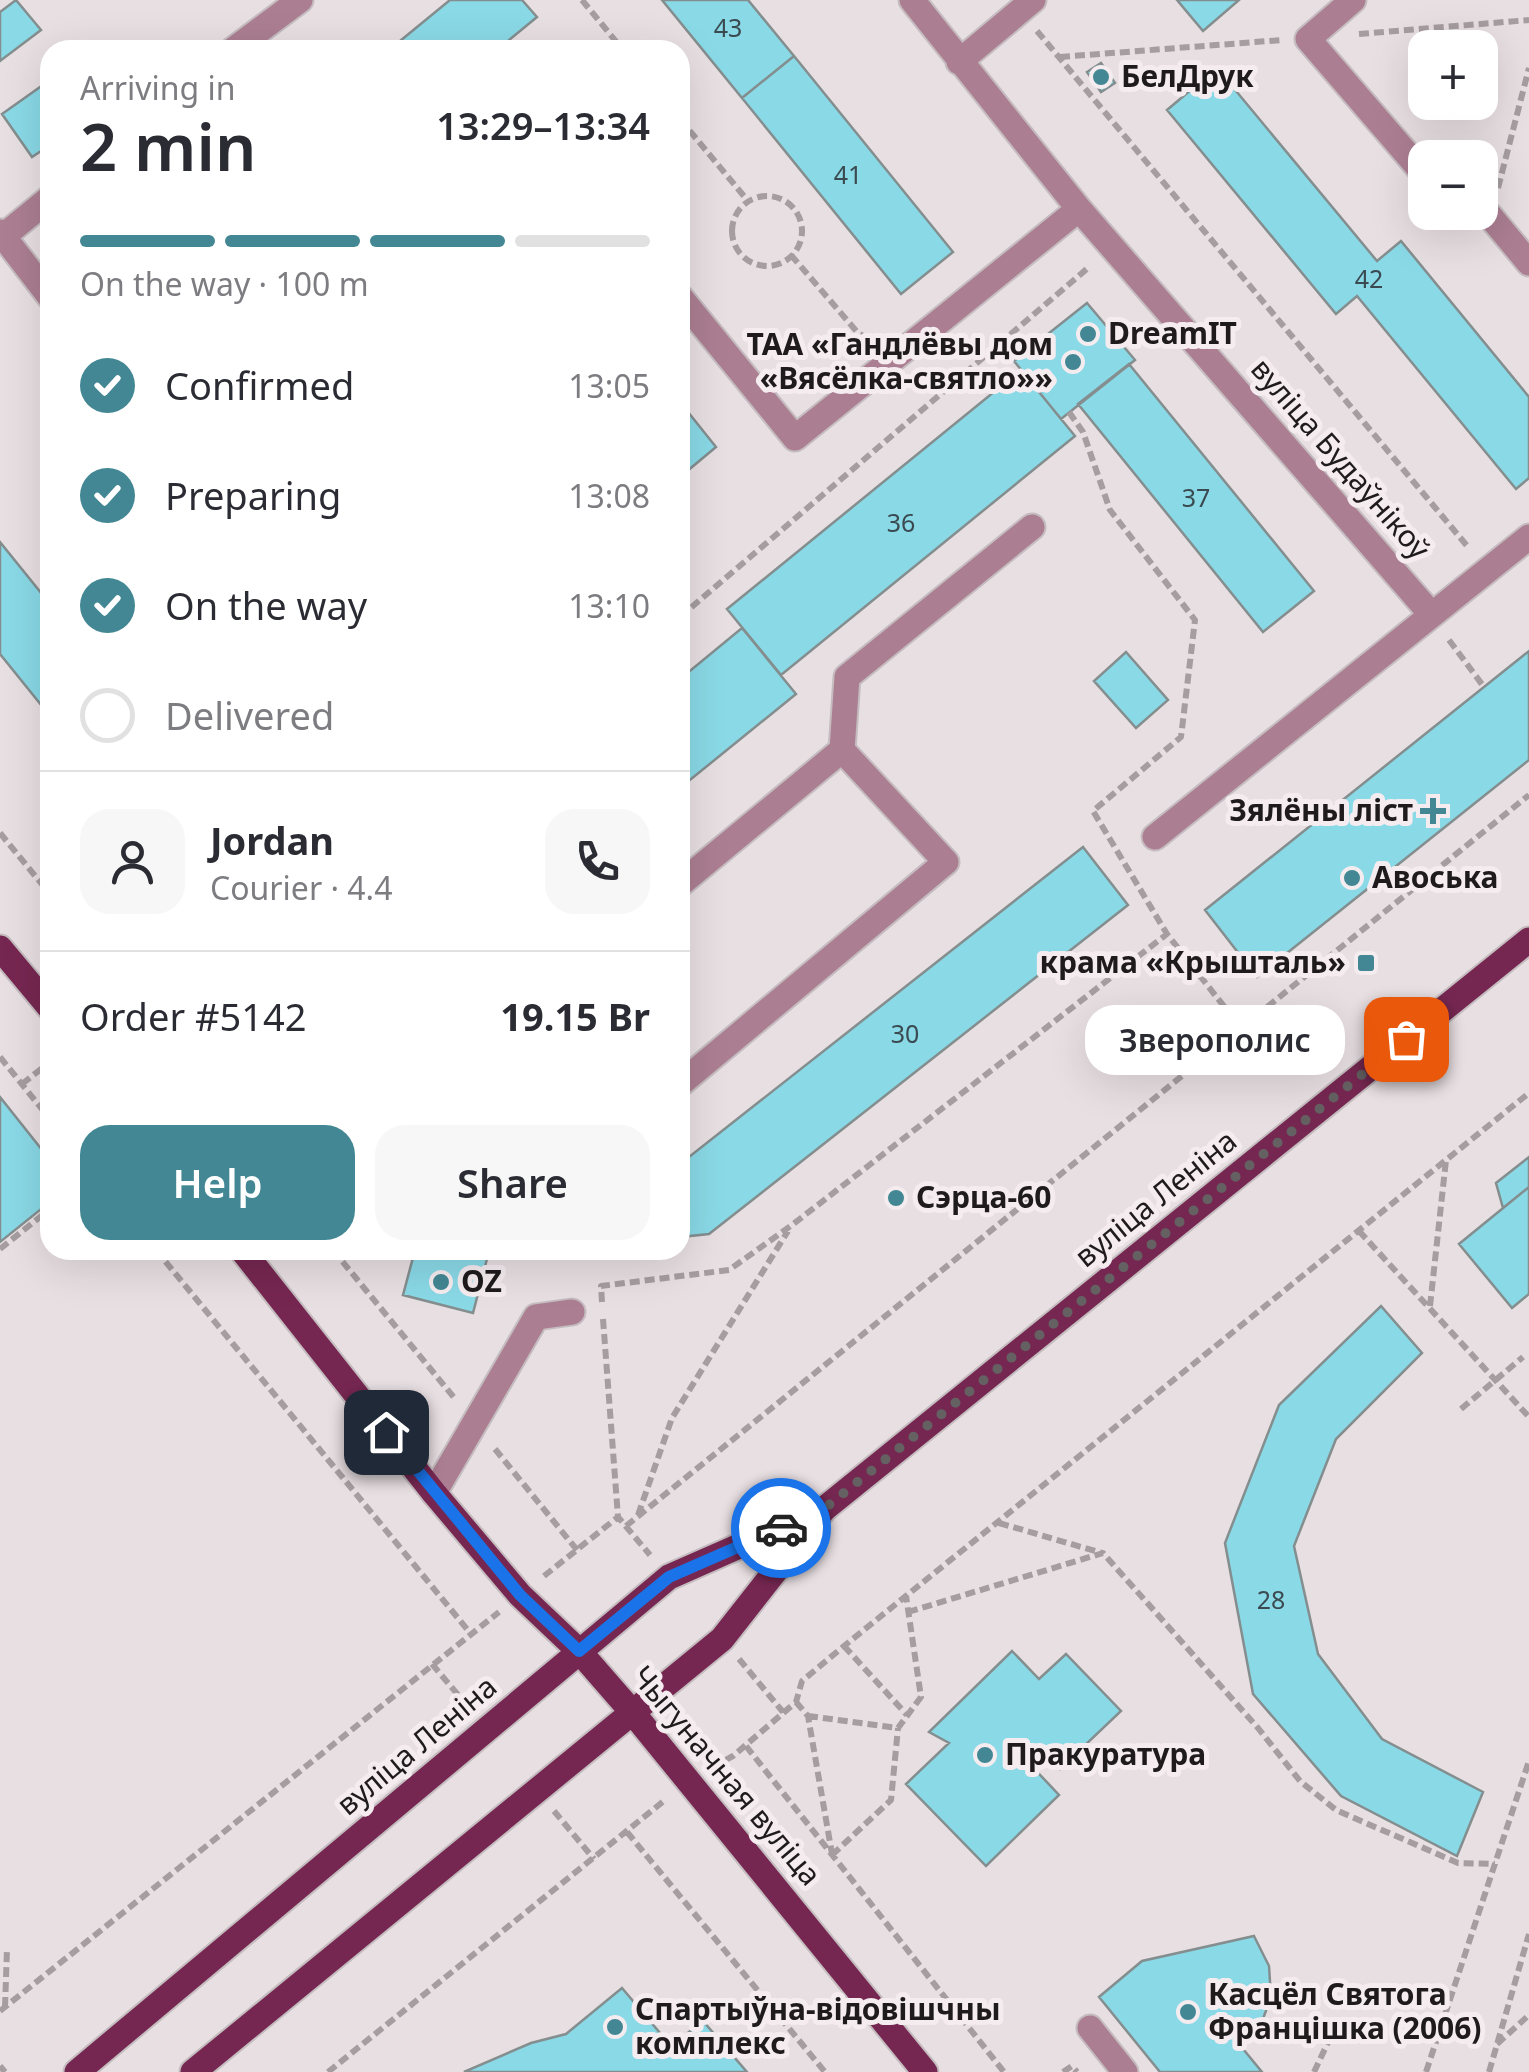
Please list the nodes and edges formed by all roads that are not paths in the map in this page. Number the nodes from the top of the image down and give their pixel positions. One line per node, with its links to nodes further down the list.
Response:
1 (300, 0): 5 (street)
2 (912, 0): 6 (street, вуліца Будаўнікоў)
3 (1353, 0): 7 (street)
4 (1027, 5): 6 (street)
5 (247, 40)
6 (960, 62): 9 (street, вуліца Будаўнікоў)
7 (1408, 155)
8 (40, 206): 11 (street)
9 (1079, 209): 14 (street); 17 (street, вуліца Будаўнікоў)
10 (1498, 228): 12 (street)
11 (1, 236): 13 (street)
12 (1529, 263)
13 (40, 285)
14 (690, 309)
15 (1032, 527): 18 (street)
16 (1529, 537): 17 (street)
17 (1431, 614): 19 (street)
18 (842, 750): 20 (street); 24 (street)
19 (1156, 837)
20 (690, 876)
21 (1529, 940): 28 (main road, вуліца Леніна)
22 (0, 948): 23 (main road)
23 (40, 996)
24 (690, 1076)
25 (250, 1260): 27 (main road, Чыгуначная вуліца)
26 (572, 1312): 27 (street)
27 (434, 1493): 29 (main road, Чыгуначная вуліца)
28 (824, 1509): 29 (main road, вуліца Леніна); 30 (main road, вуліца Леніна)
29 (579, 1651): 30 (main road, Чыгуначная вуліца); 32 (main road, вуліца Леніна)
30 (633, 1713): 33 (main road, вуліца Леніна); 34 (main road, Чыгуначная вуліца)
31 (1090, 2028): 35 (street)
32 (77, 2072)
33 (193, 2072)
34 (924, 2072)
35 (1126, 2072)

